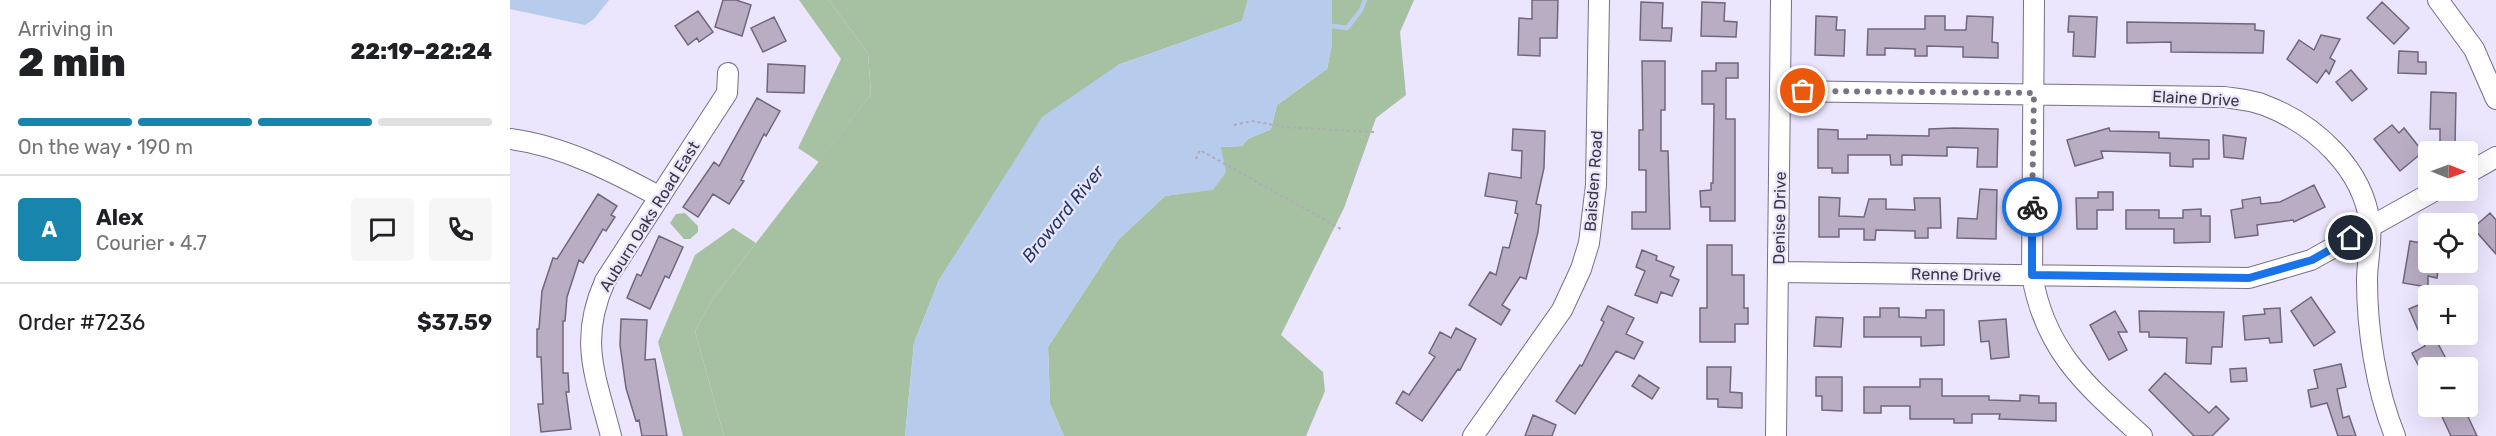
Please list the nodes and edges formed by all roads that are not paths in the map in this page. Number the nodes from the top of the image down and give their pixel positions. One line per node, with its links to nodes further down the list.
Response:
1 (1599, 0): 18 (street, Baisden Road)
2 (1781, 0): 6 (street, Denise Drive)
3 (2034, 0): 7 (street)
4 (2438, 0): 8 (street)
5 (728, 73): 12 (street, Auburn Oaks Road East)
6 (1780, 91): 7 (street, Elaine Drive); 15 (street, Denise Drive)
7 (2034, 93): 14 (street, Elaine Drive); 16 (street)
8 (2496, 99)
9 (510, 139): 12 (street)
10 (2496, 157): 11 (street)
11 (2478, 167)
12 (660, 197): 17 (street, Auburn Oaks Road East)
13 (2418, 200): 14 (street, Renne Drive)
14 (2371, 227): 16 (street, Renne Drive); 21 (street, Elaine Drive)
15 (1778, 272): 16 (street, Renne Drive); 19 (street, Denise Drive)
16 (2032, 275): 20 (street)
17 (611, 436)
18 (1473, 436)
19 (1776, 436)
20 (2142, 436)
21 (2395, 436)

